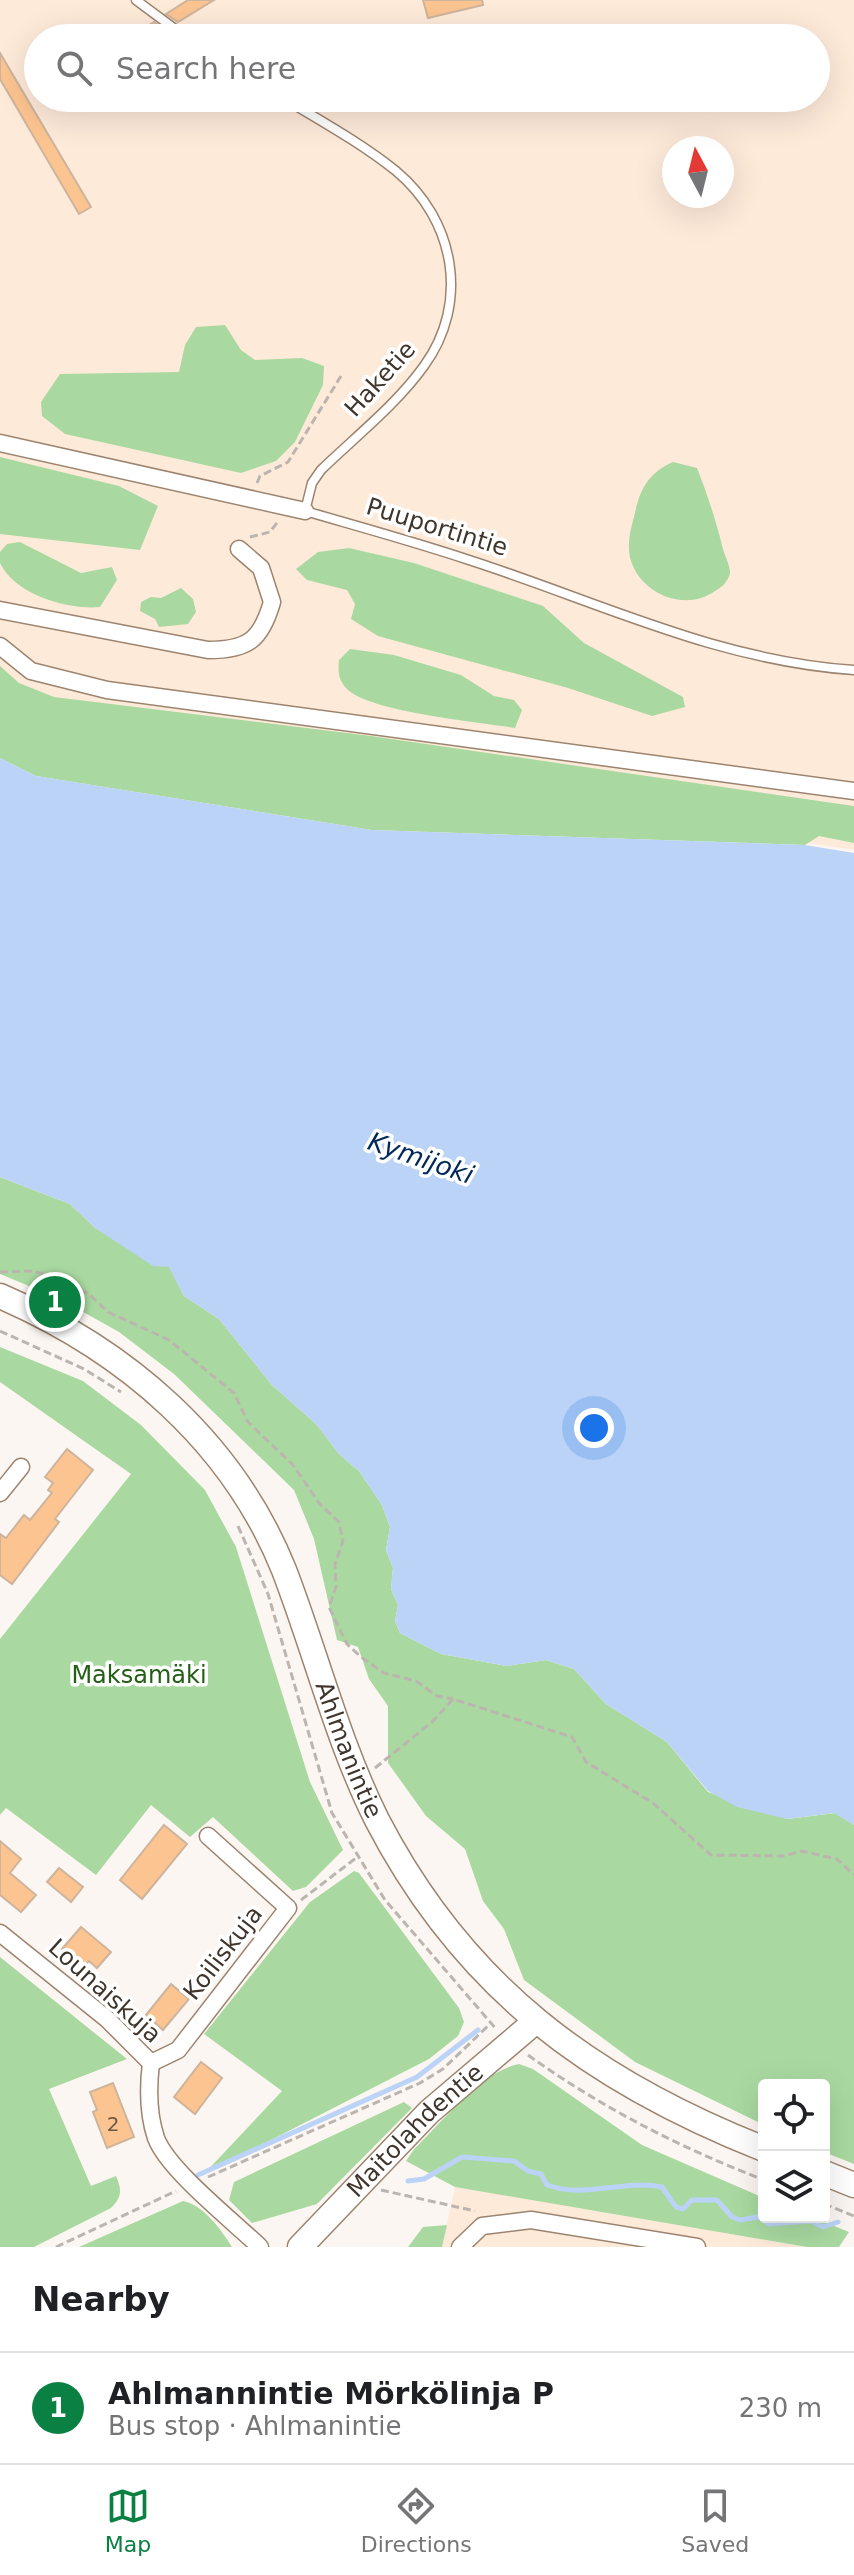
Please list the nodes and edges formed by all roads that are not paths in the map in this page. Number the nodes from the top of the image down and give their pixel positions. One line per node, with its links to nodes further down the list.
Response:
1 (136, 0): 2 (lane)
2 (168, 24)
3 (305, 112): 5 (lane, Haketie)
4 (0, 443): 5 (street, Puuportintie)
5 (305, 511): 9 (lane, Puuportintie)
6 (241, 545): 7 (street)
7 (0, 610)
8 (0, 646): 10 (street)
9 (854, 670)
10 (854, 791)
11 (0, 1296): 16 (street, Ahlmanintie)
12 (21, 1467): 13 (street)
13 (0, 1493)
14 (208, 1836): 17 (street, Koiliskuja)
15 (0, 1933): 17 (street, Lounaiskuja)
16 (536, 2021): 18 (street, Ahlmanintie); 22 (street, Maitolahdentie)
17 (151, 2063): 21 (street, Lounaiskuja)
18 (758, 2146)
19 (830, 2175): 20 (street)
20 (854, 2185)
21 (260, 2247)
22 (300, 2247)
23 (460, 2247): 24 (street)
24 (697, 2247)

